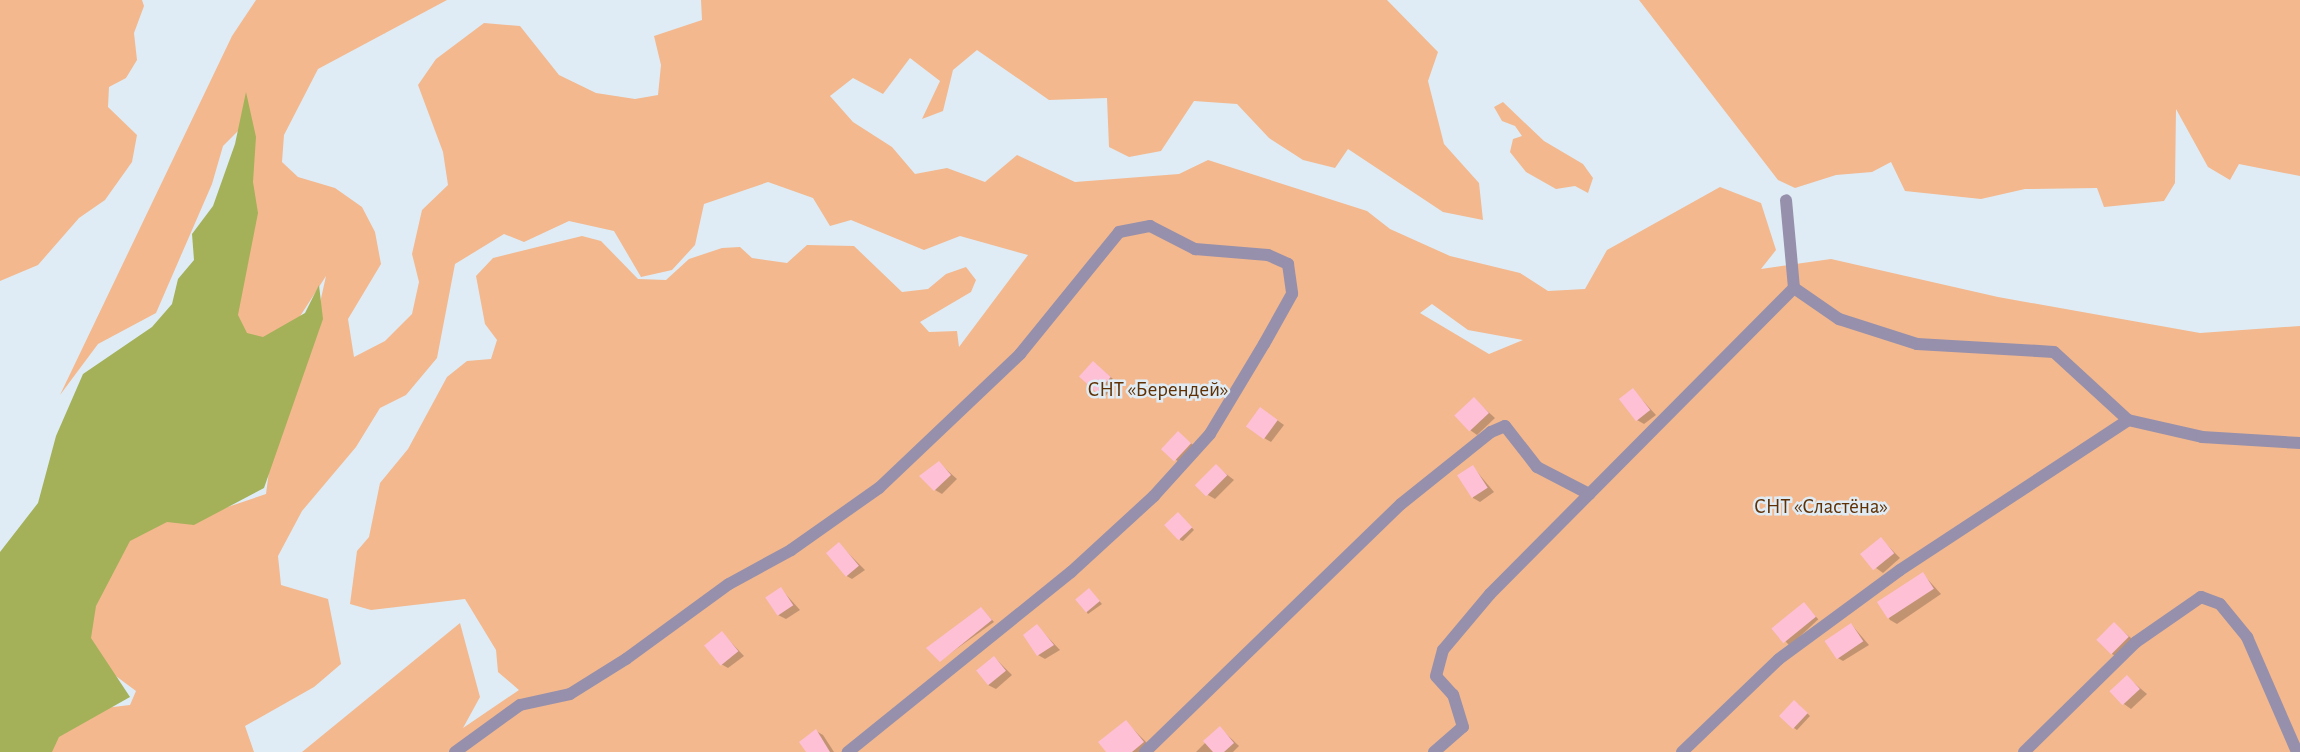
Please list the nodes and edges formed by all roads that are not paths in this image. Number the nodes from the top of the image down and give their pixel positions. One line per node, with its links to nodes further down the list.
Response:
1 (1786, 200): 2 (lane)
2 (1794, 288): 3 (lane); 5 (lane)
3 (2128, 420): 4 (lane); 10 (lane)
4 (2300, 443)
5 (1589, 494): 8 (lane); 9 (lane)
6 (455, 752): 7 (lane)
7 (848, 752)
8 (1145, 752)
9 (1434, 752)
10 (1682, 752)
11 (2024, 752): 12 (lane)
12 (2297, 752)

